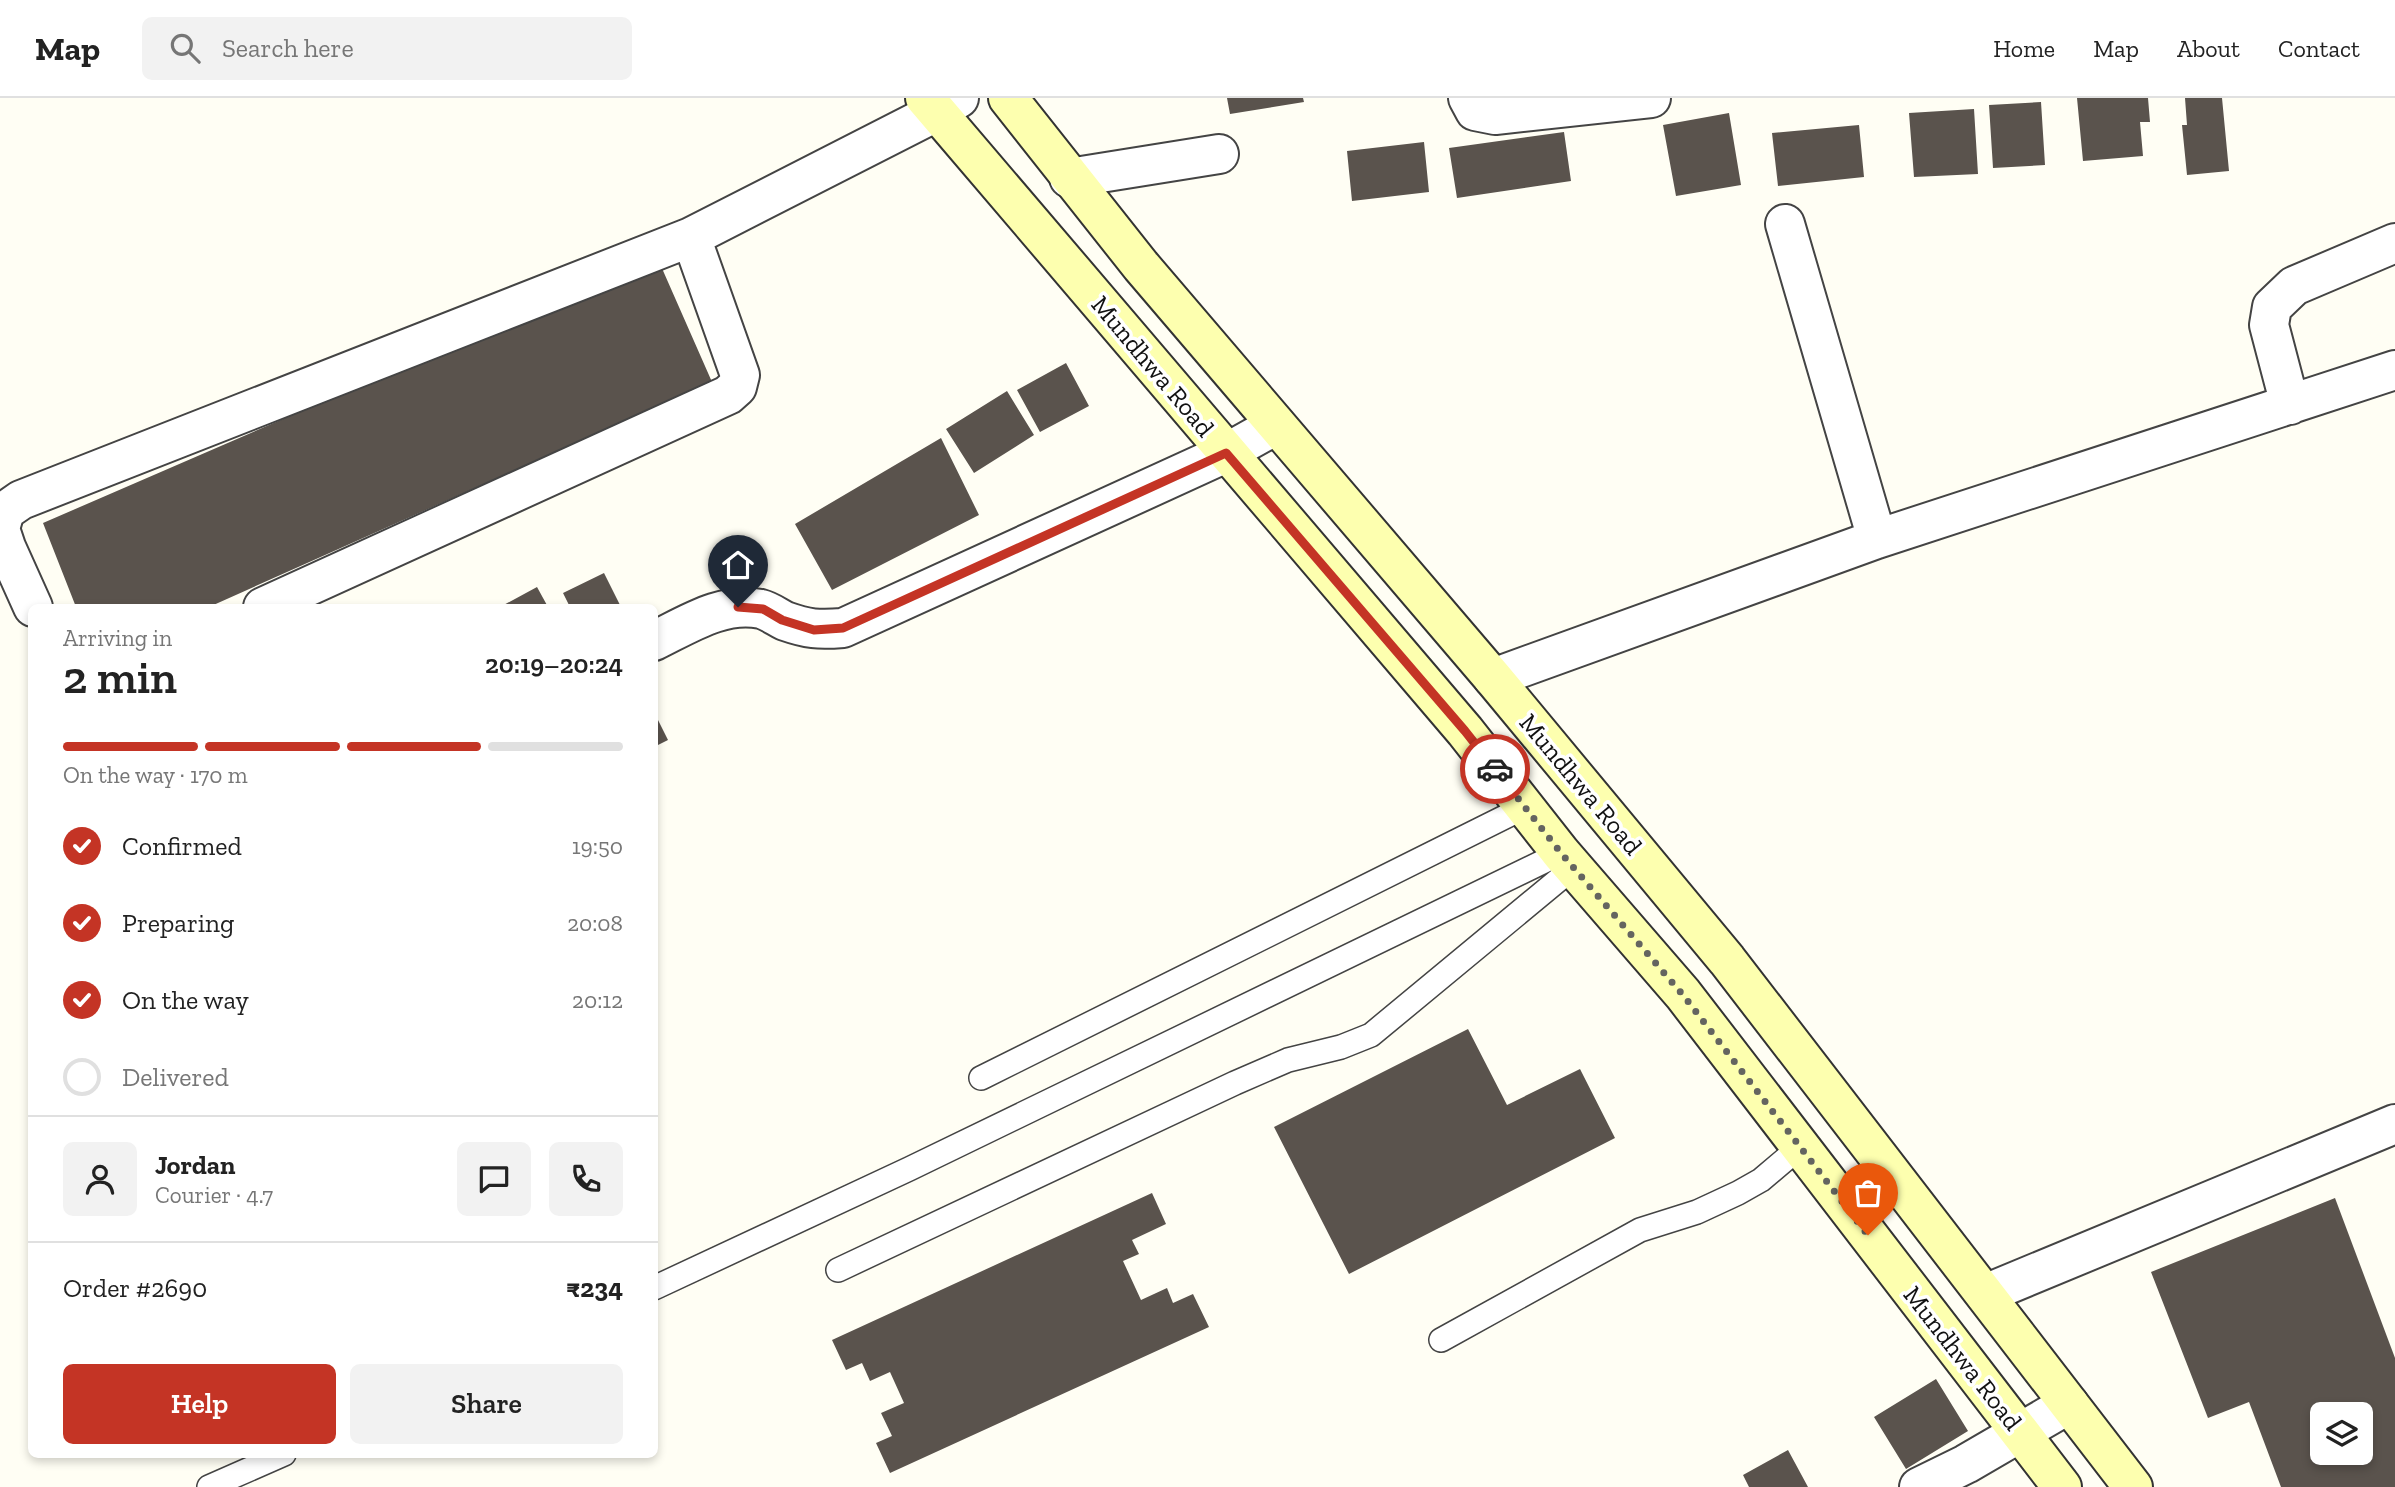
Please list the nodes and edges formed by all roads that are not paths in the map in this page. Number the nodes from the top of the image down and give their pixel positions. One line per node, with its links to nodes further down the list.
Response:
1 (1008, 98): 6 (main road, Mundhwa Road)
2 (1468, 98): 3 (street)
3 (1651, 98)
4 (940, 103): 8 (street); 11 (main road, Mundhwa Road)
5 (1219, 154): 6 (street)
6 (1069, 178): 10 (main road, Mundhwa Road)
7 (1785, 224): 16 (street)
8 (691, 237): 17 (street); 18 (street)
9 (2395, 243): 13 (street)
10 (1141, 266): 11 (main road); 14 (main road, Mundhwa Road)
11 (1095, 296): 15 (main road, Mundhwa Road)
12 (2395, 370): 13 (street)
13 (2290, 405): 16 (street)
14 (1276, 425): 15 (street); 20 (main road, Mundhwa Road)
15 (1226, 453): 19 (street); 21 (main road, Mundhwa Road)
16 (1877, 539): 20 (street)
17 (32, 604)
18 (270, 604)
19 (658, 639)
20 (1493, 678): 28 (main road, Mundhwa Road)
21 (1525, 807): 22 (main road, Mundhwa Road); 23 (lane)
22 (1567, 860): 25 (main road, Mundhwa Road); 26 (lane); 27 (lane)
23 (981, 1078)
24 (2395, 1124): 28 (street)
25 (1800, 1147): 29 (lane); 31 (main road, Mundhwa Road)
26 (838, 1270)
27 (658, 1286)
28 (1985, 1294): 30 (main road, Mundhwa Road)
29 (1441, 1340)
30 (2069, 1404): 31 (street); 36 (main road, Mundhwa Road)
31 (2020, 1433): 34 (street); 35 (main road, Mundhwa Road)
32 (275, 1458): 33 (lane)
33 (209, 1487)
34 (1919, 1487)
35 (2062, 1487)
36 (2133, 1487)

